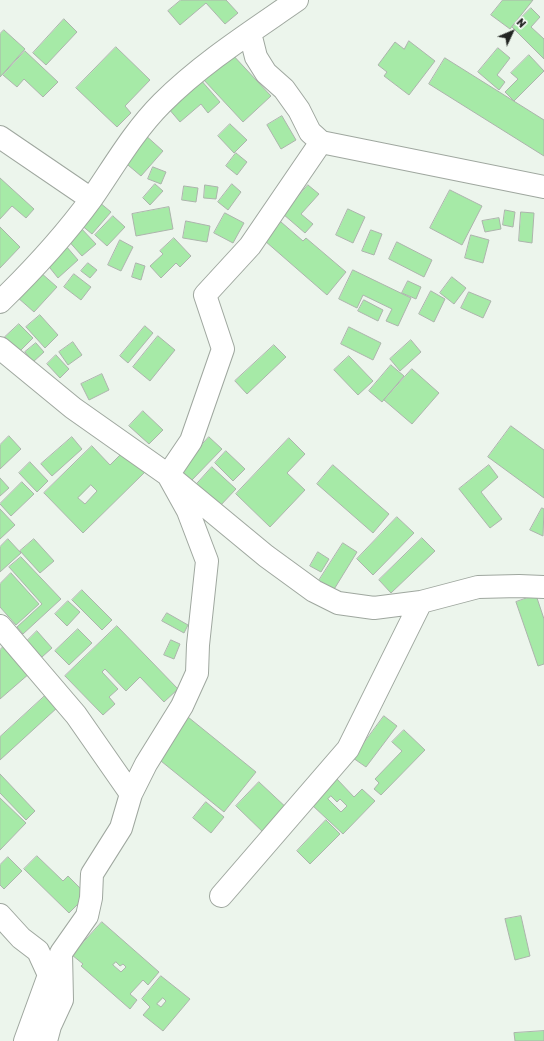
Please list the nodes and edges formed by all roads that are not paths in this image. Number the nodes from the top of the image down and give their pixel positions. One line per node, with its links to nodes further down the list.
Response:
1 (282, 3): 2 (street)
2 (250, 33): 4 (street); 6 (street)
3 (0, 137): 6 (street)
4 (320, 142): 5 (street); 9 (street)
5 (544, 187)
6 (91, 199): 7 (street)
7 (0, 302)
8 (0, 348): 9 (street)
9 (168, 475): 11 (street); 13 (street)
10 (544, 587): 11 (street)
11 (421, 602): 14 (street)
12 (0, 626): 13 (street)
13 (131, 794): 17 (street)
14 (221, 896)
15 (0, 907): 17 (street)
16 (0, 915): 18 (street)
17 (61, 953): 19 (street)
18 (25, 1041)
19 (46, 1041)

